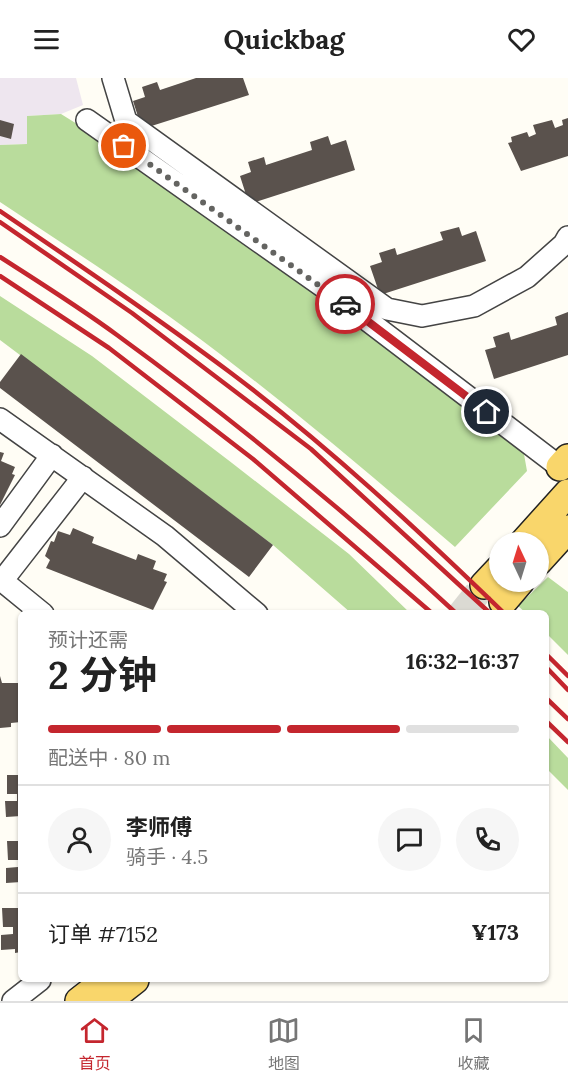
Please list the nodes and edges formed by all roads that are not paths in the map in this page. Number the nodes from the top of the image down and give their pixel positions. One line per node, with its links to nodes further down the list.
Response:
1 (112, 78): 4 (lane)
2 (87, 120): 7 (lane)
3 (568, 237): 4 (lane)
4 (559, 262)
5 (0, 419): 6 (lane)
6 (52, 455): 8 (lane); 10 (lane)
7 (564, 463)
8 (83, 477): 14 (lane); 16 (lane)
9 (568, 493): 12 (main road)
10 (0, 526)
11 (568, 529): 13 (main road)
12 (533, 532)
13 (549, 550)
14 (1, 580): 15 (lane)
15 (38, 610)
16 (252, 610)
17 (37, 982): 20 (lane)
18 (103, 982): 21 (main road)
19 (132, 982): 22 (main road)
20 (13, 1001)
21 (79, 1001)
22 (108, 1001)

